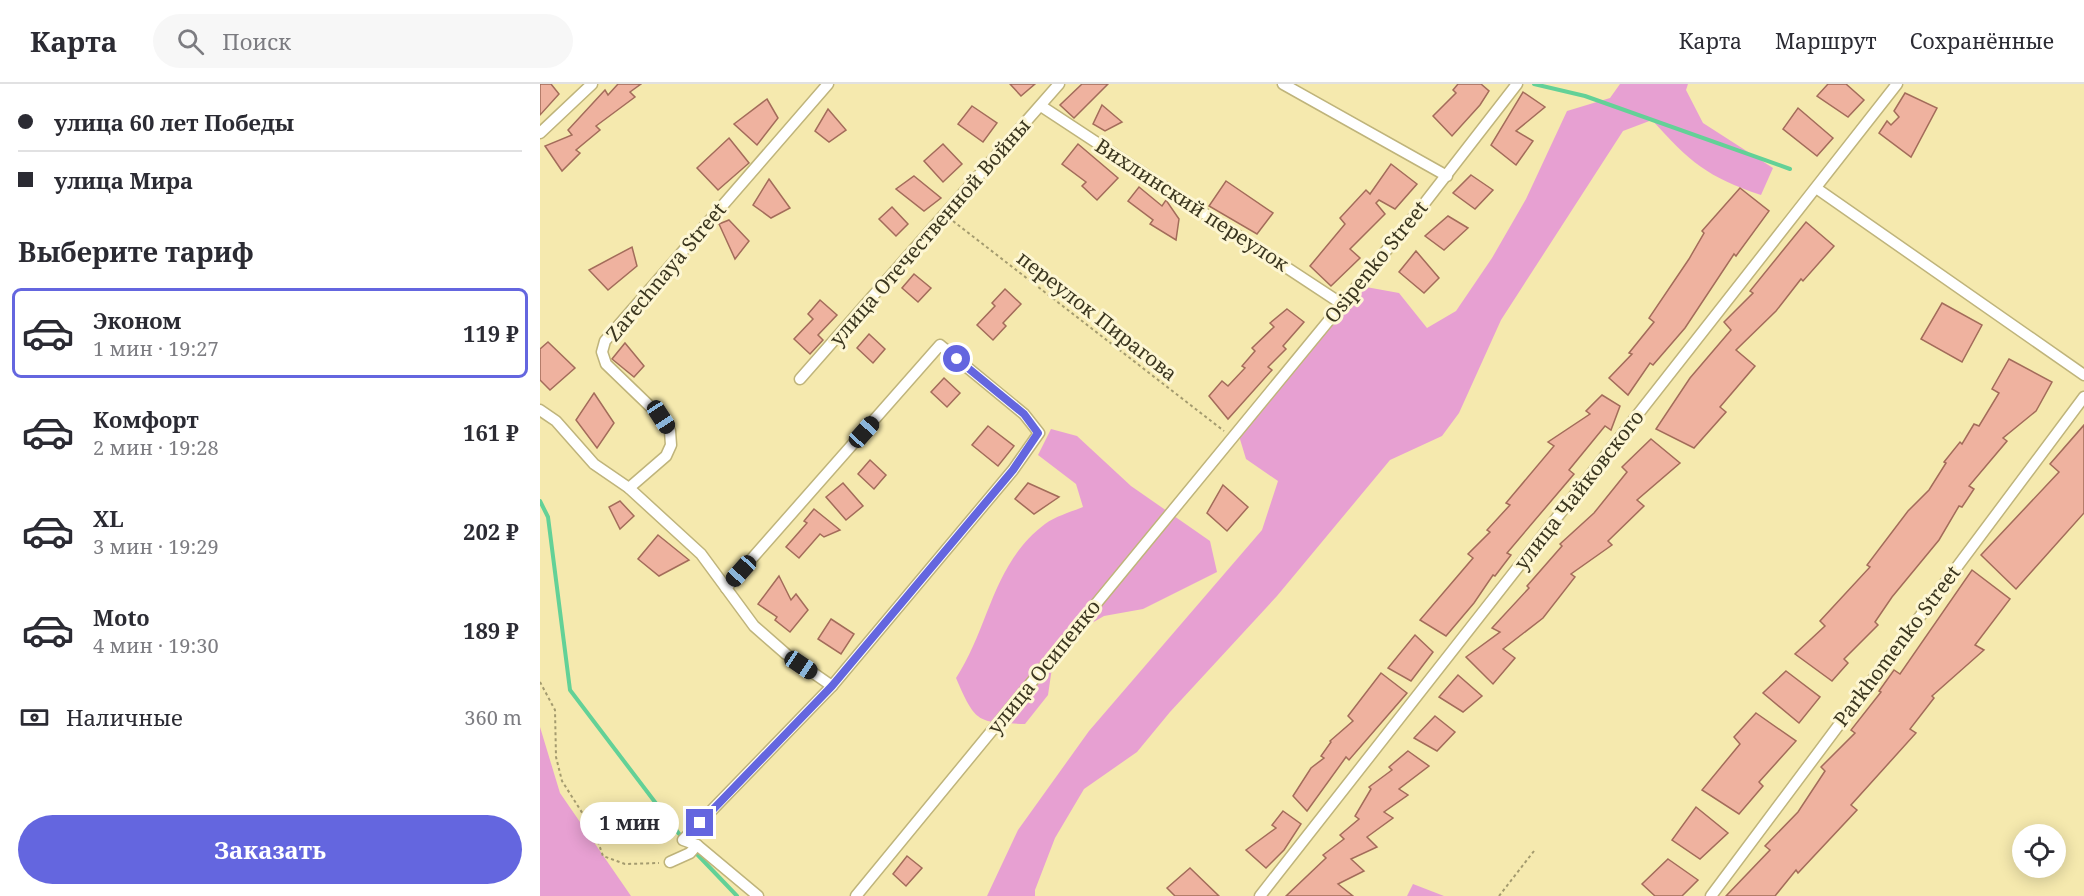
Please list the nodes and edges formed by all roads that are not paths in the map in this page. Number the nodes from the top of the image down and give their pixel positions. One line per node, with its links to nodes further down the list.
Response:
1 (592, 84): 8 (street)
2 (828, 84): 17 (street, Zarechnaya Street)
3 (1059, 84): 7 (street, улица Отечественной Войны)
4 (1283, 84): 9 (street)
5 (1517, 84): 9 (street, Osipenko Street)
6 (1897, 84): 10 (street, улица Чайковского)
7 (1041, 106): 11 (street, Вихлинский переулок); 13 (street, улица Отечественной Войны)
8 (540, 133)
9 (1447, 176): 11 (street, Osipenko Street)
10 (1816, 188): 12 (street); 24 (street, улица Чайковского)
11 (1342, 304): 16 (street, Osipenko Street)
12 (2084, 375)
13 (800, 379)
14 (2084, 397): 25 (street, Parkhomenko Street)
15 (540, 410): 17 (street)
16 (1232, 437): 23 (street, улица Осипенко)
17 (629, 488): 18 (street)
18 (726, 588): 19 (street); 19 (street)
19 (832, 686): 20 (street)
20 (697, 845): 21 (street); 22 (street)
21 (670, 862)
22 (758, 896)
23 (856, 896)
24 (1260, 896)
25 (1711, 896)

